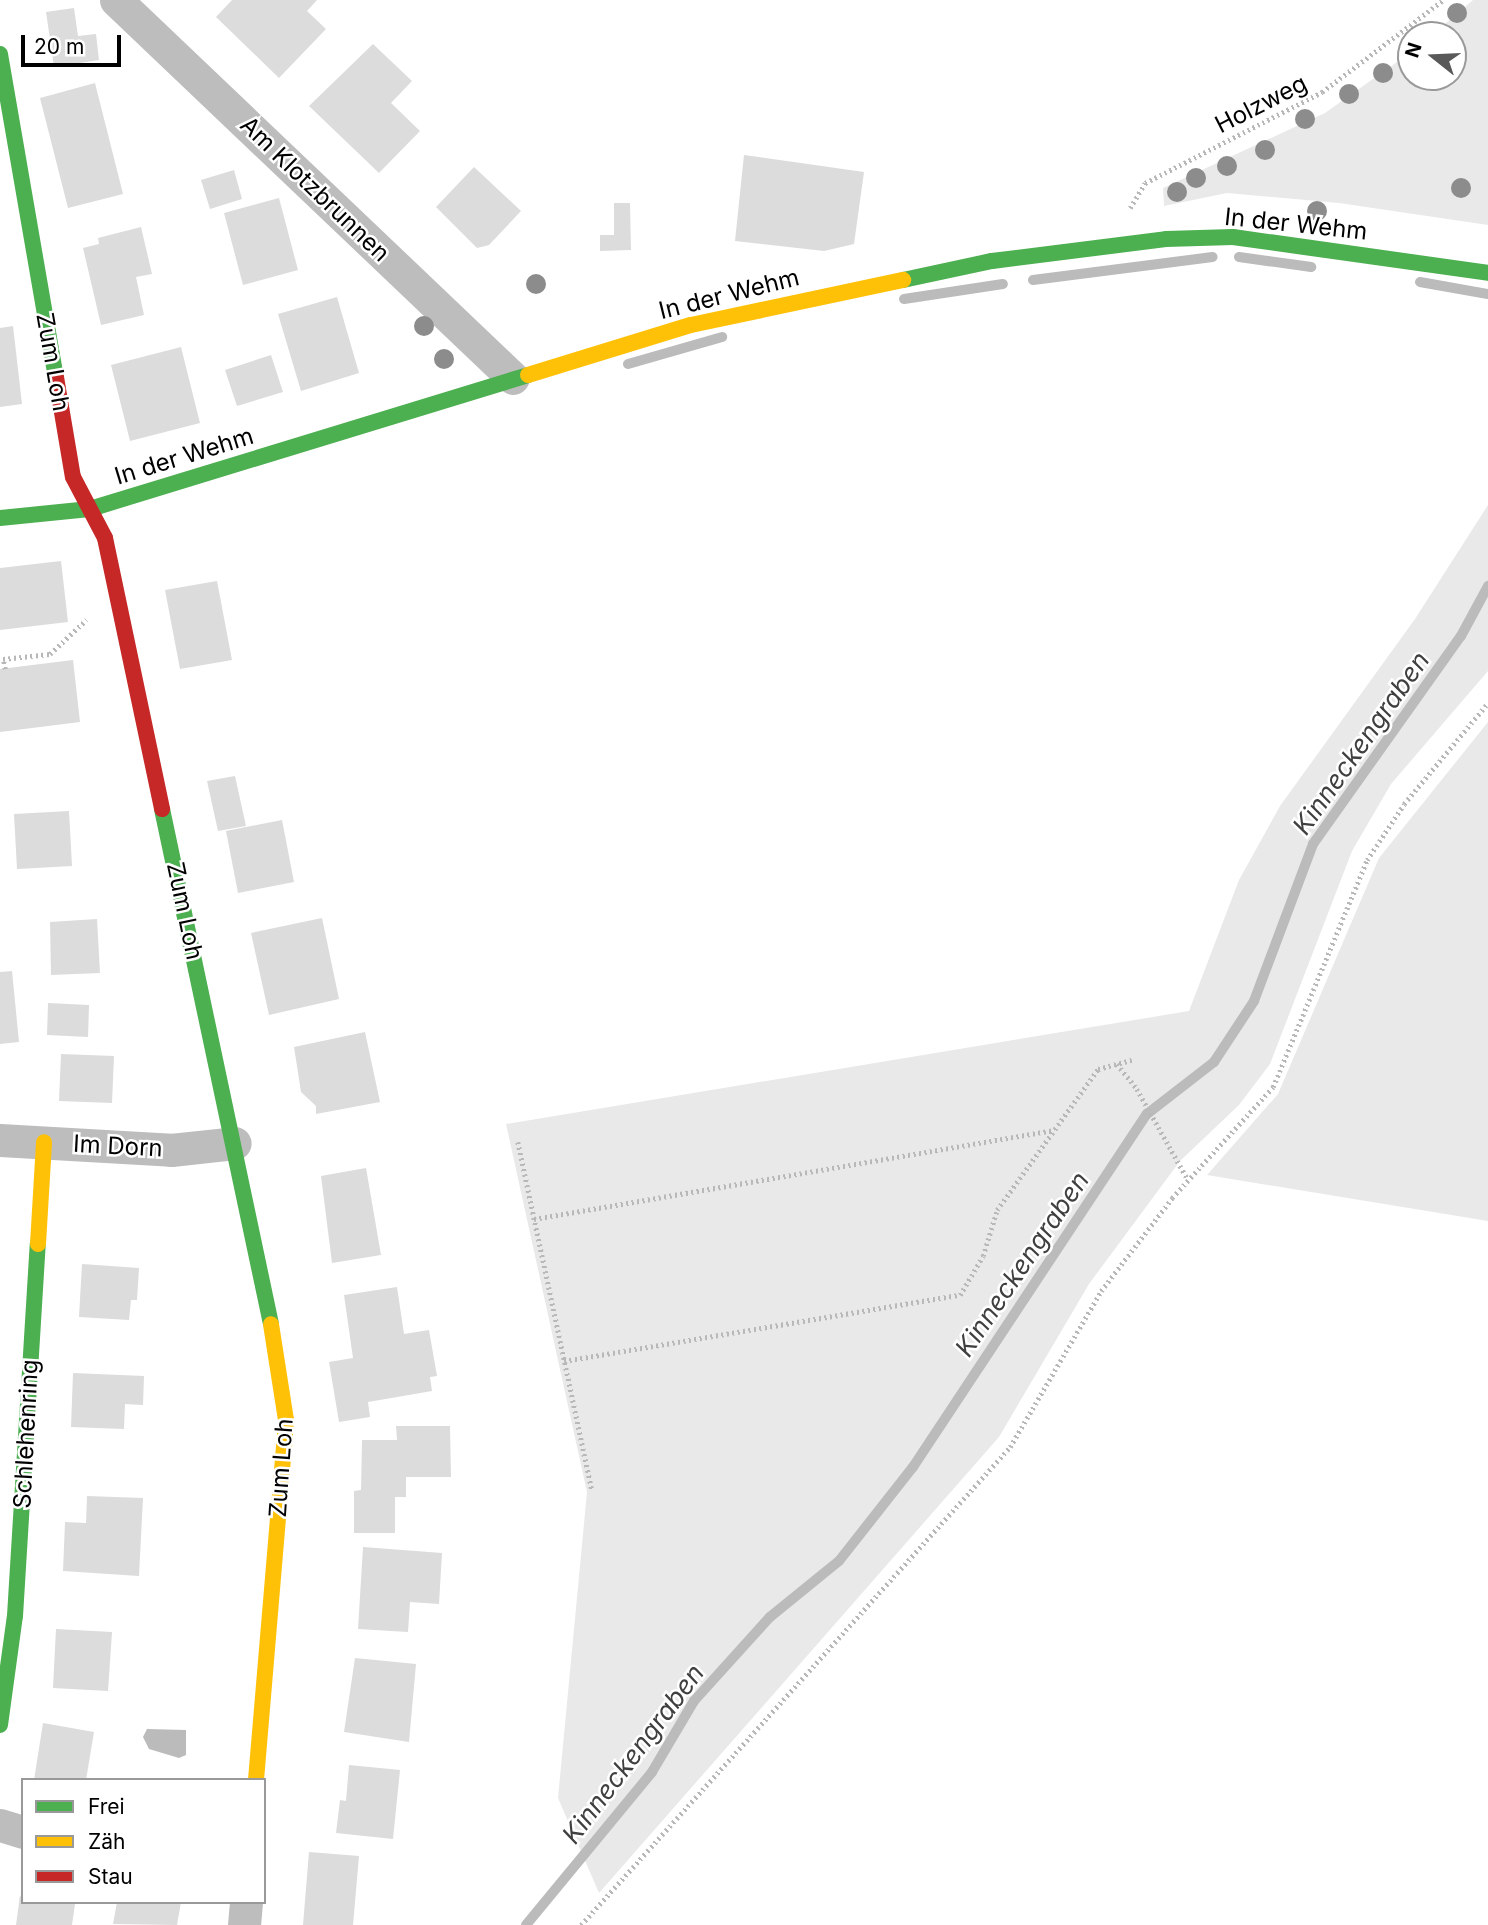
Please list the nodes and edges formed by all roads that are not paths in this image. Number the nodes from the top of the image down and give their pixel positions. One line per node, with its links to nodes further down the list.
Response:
1 (116, 0): 4 (street, Am Klotzbrunnen)
2 (0, 54): 5 (street, Zum Loh)
3 (1488, 273): 4 (street, In der Wehm)
4 (513, 378): 5 (street, In der Wehm)
5 (90, 509): 6 (street, In der Wehm); 9 (street, Zum Loh)
6 (0, 517)
7 (0, 1140): 8 (street, Im Dorn)
8 (44, 1142): 9 (street, Im Dorn); 10 (street, Schlehenring)
9 (235, 1143): 11 (street, Zum Loh)
10 (0, 1725)
11 (256, 1778)
12 (0, 1825): 13 (street)
13 (21, 1831)
14 (246, 1904): 15 (street)
15 (244, 1925)

